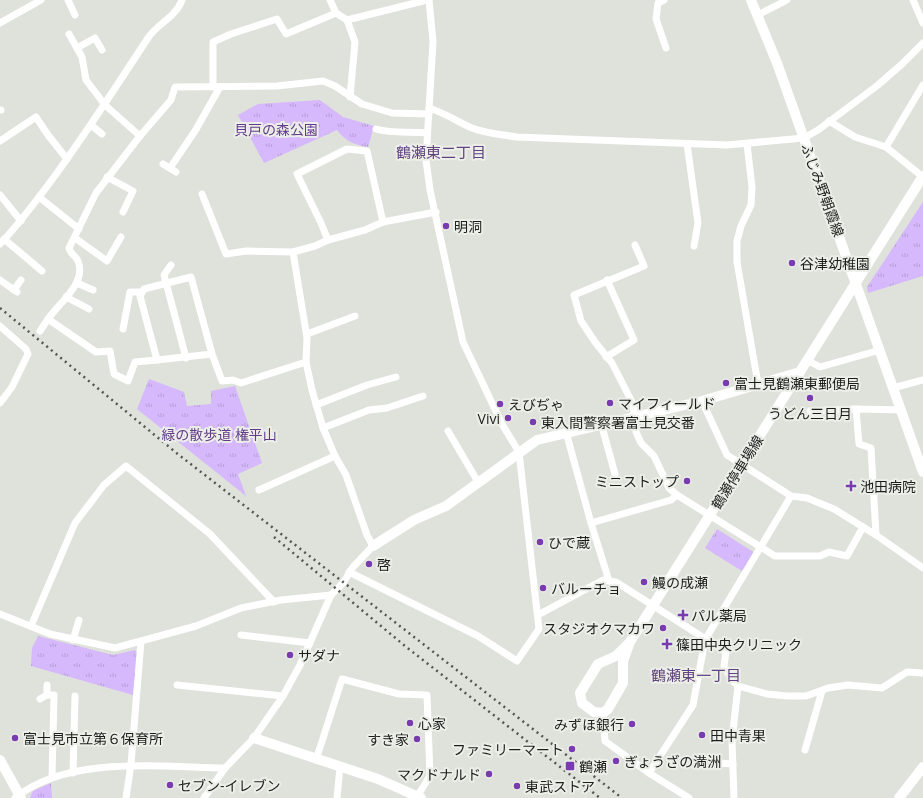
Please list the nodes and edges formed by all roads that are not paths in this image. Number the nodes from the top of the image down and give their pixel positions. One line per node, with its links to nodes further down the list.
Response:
1 (41, 0): 14 (street)
2 (68, 0): 11 (street)
3 (182, 0): 24 (street)
4 (330, 0): 10 (street)
5 (428, 0): 13 (street); 25 (street)
6 (664, 0): 19 (street)
7 (751, 0): 12 (main road, ふじみ野朝霞線)
8 (788, 0): 12 (street)
9 (912, 0): 15 (street)
10 (336, 13): 13 (street); 22 (street)
11 (75, 15)
12 (758, 15): 32 (main road, ふじみ野朝霞線)
13 (347, 20): 23 (street)
14 (0, 23)
15 (923, 23)
16 (69, 34): 18 (street)
17 (923, 43): 26 (street)
18 (77, 48): 20 (street); 24 (street)
19 (666, 48)
20 (102, 50)
21 (923, 85): 36 (street)
22 (216, 87): 23 (street); 31 (street); 38 (street)
23 (350, 97): 25 (street)
24 (105, 105): 27 (street); 31 (street)
25 (429, 111): 29 (street); 34 (street)
26 (829, 121): 32 (street); 36 (street)
27 (91, 126): 30 (street); 37 (street)
28 (376, 130): 29 (street)
29 (427, 133): 45 (street)
30 (102, 134)
31 (140, 136): 40 (street)
32 (804, 138): 35 (street); 63 (main road, ふじみ野朝霞線)
33 (0, 141): 37 (street)
34 (687, 144): 35 (street); 54 (street)
35 (748, 144): 84 (street)
36 (886, 147): 39 (street)
37 (67, 159): 43 (street)
38 (163, 164)
39 (923, 176): 63 (main road, 鶴瀬停車場線)
40 (107, 177): 44 (street); 48 (street)
41 (202, 194): 55 (street)
42 (0, 195): 46 (street)
43 (39, 198): 46 (street); 48 (street)
44 (123, 212)
45 (436, 212): 47 (street); 98 (street)
46 (21, 221): 52 (street)
47 (383, 222): 51 (street); 51 (street)
48 (79, 229): 50 (street)
49 (121, 237): 50 (street)
50 (75, 238): 62 (street)
51 (328, 240): 55 (street)
52 (2, 242): 57 (street)
53 (635, 245): 60 (street)
54 (694, 246)
55 (294, 252): 73 (street)
56 (171, 265): 61 (street)
57 (42, 271)
58 (0, 280): 59 (street)
59 (21, 280)
60 (607, 280): 76 (street); 76 (street)
61 (166, 282): 65 (street); 75 (street); 77 (street)
62 (77, 283): 64 (street); 66 (street)
63 (856, 283): 74 (main road, ふじみ野朝霞線); 79 (main road, 鶴瀬停車場線)
64 (93, 290)
65 (142, 292): 71 (street); 78 (street)
66 (66, 297): 67 (street); 69 (street)
67 (89, 309)
68 (355, 316): 73 (street)
69 (48, 319): 72 (street); 78 (street)
70 (0, 326): 88 (street)
71 (122, 329)
72 (40, 331)
73 (307, 334): 80 (street)
74 (880, 350): 79 (street); 85 (main road, ふじみ野朝霞線)
75 (212, 354): 77 (street); 80 (street)
76 (606, 357): 93 (street)
77 (186, 358): 78 (street)
78 (157, 360)
79 (807, 360): 81 (main road, 鶴瀬停車場線)
80 (306, 362): 89 (street)
81 (800, 372): 84 (main road); 100 (main road, 鶴瀬停車場線)
82 (396, 377): 89 (street)
83 (923, 380): 85 (street)
84 (758, 384): 87 (main road)
85 (893, 388): 91 (main road, ふじみ野朝霞線)
86 (423, 396): 95 (street)
87 (702, 401): 93 (main road); 100 (street)
88 (0, 403)
89 (316, 405): 95 (street)
90 (856, 409): 91 (street); 92 (street); 110 (street)
91 (901, 410): 101 (main road, ふじみ野朝霞線)
92 (810, 411)
93 (634, 416): 94 (main road); 105 (street)
94 (601, 423): 97 (main road); 102 (street)
95 (323, 428): 99 (street)
96 (448, 430): 103 (street)
97 (566, 432): 98 (main road); 108 (street)
98 (519, 452): 103 (main road); 120 (street)
99 (335, 456): 104 (street); 111 (street)
100 (741, 464): 106 (street); 107 (main road, 鶴瀬停車場線)
101 (923, 472)
102 (615, 474)
103 (478, 482): 111 (main road)
104 (259, 490)
105 (677, 495): 107 (street); 108 (street)
106 (791, 496): 109 (street); 112 (street)
107 (710, 515): 112 (street); 118 (main road, 鶴瀬停車場線)
108 (591, 524): 115 (street)
109 (863, 527): 110 (street); 112 (street)
110 (876, 535): 113 (street)
111 (373, 546): 114 (street)
112 (761, 548): 125 (street)
113 (923, 568)
114 (350, 572): 116 (street); 120 (street)
115 (609, 581): 118 (street); 120 (street)
116 (331, 595): 117 (street); 128 (street)
117 (274, 602): 122 (street); 126 (street)
118 (653, 606): 125 (street); 127 (main road, 鶴瀬停車場線)
119 (0, 614): 122 (street)
120 (538, 615)
121 (79, 620): 124 (street)
122 (31, 626): 124 (street)
123 (241, 635): 128 (street)
124 (73, 640): 126 (street)
125 (705, 640): 132 (street); 148 (street)
126 (142, 641): 141 (street)
127 (630, 642): 136 (main road); 136 (main road)
128 (310, 643): 135 (street)
129 (923, 673): 133 (street)
130 (47, 685): 149 (street)
131 (177, 685): 135 (street)
132 (738, 686): 133 (street); 142 (street)
133 (822, 691): 138 (street)
134 (75, 696): 147 (street)
135 (283, 696): 137 (street)
136 (603, 713): 148 (street)
137 (254, 738): 140 (main road); 146 (street)
138 (805, 750)
139 (0, 760): 150 (main road)
140 (316, 760): 144 (main road); 151 (street)
141 (131, 764): 146 (street); 147 (street); 152 (street)
142 (733, 764): 143 (street); 156 (street)
143 (714, 765)
144 (340, 767): 151 (main road); 154 (street)
145 (923, 767): 157 (main road)
146 (225, 768): 153 (street)
147 (73, 773): 149 (street)
148 (649, 773): 155 (street)
149 (52, 777): 150 (street)
150 (18, 797)
151 (419, 797)
152 (126, 798)
153 (204, 798)
154 (337, 798)
155 (689, 798)
156 (734, 798)
157 (899, 798)

